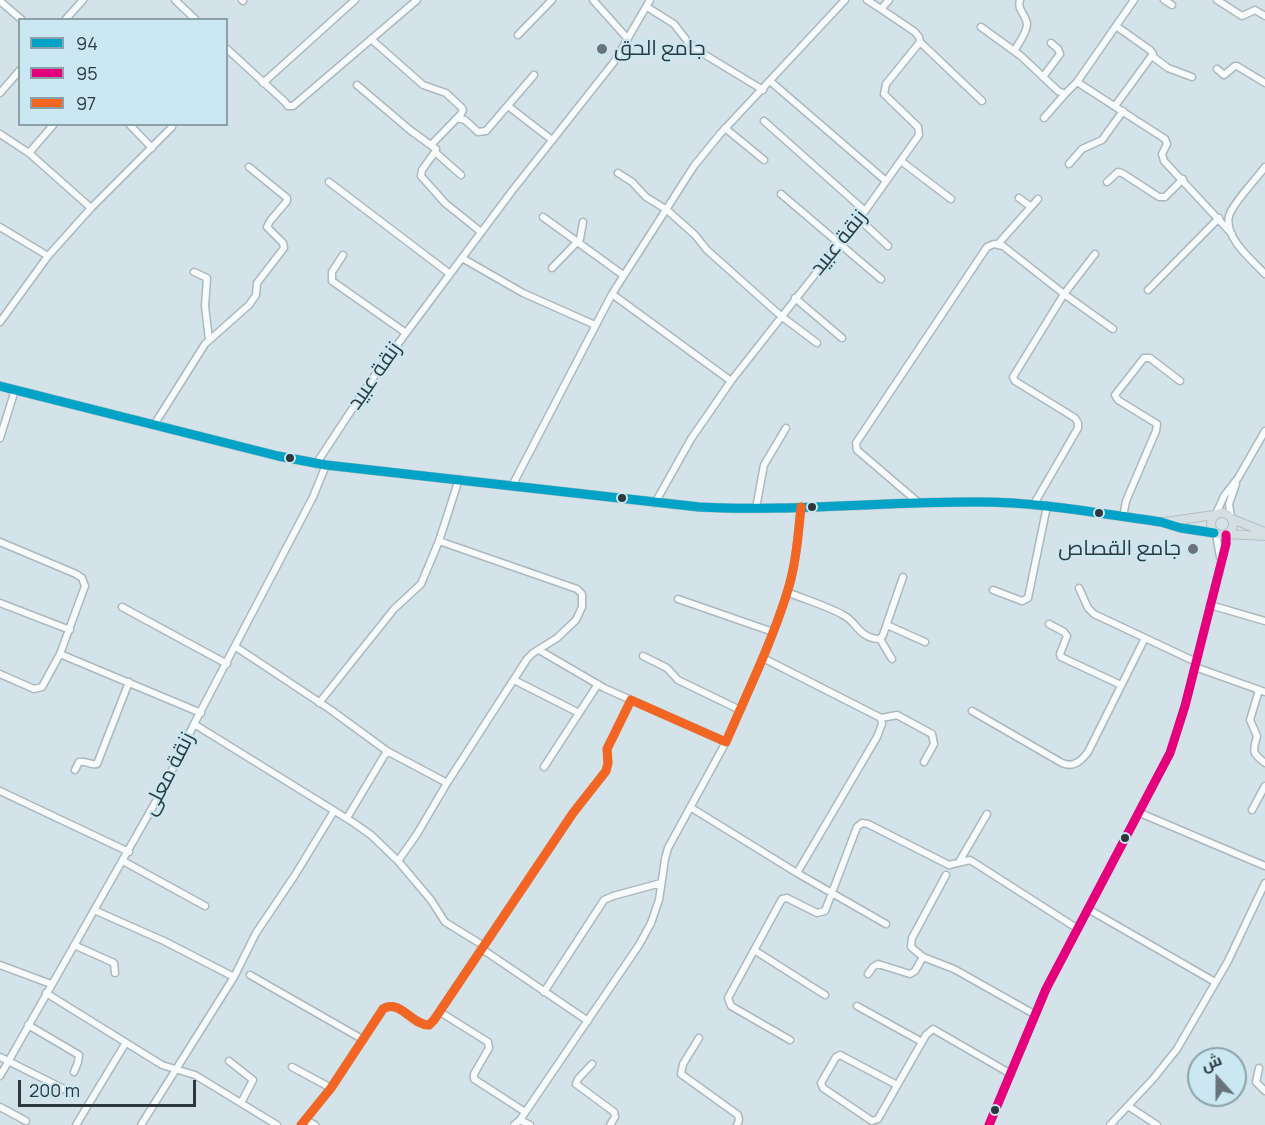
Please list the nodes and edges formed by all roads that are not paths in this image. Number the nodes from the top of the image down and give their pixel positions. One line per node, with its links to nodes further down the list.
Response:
1 (83, 0): 20 (street)
2 (175, 0): 21 (street)
3 (355, 0): 38 (street)
4 (552, 0): 24 (street)
5 (593, 0): 26 (street)
6 (845, 0): 37 (street)
7 (867, 0): 17 (street)
8 (889, 0): 17 (street)
9 (1020, 0): 30 (street)
10 (1134, 0): 22 (street)
11 (1164, 0): 16 (street)
12 (1216, 0): 18 (street)
13 (0, 1): 19 (street)
14 (414, 1): 25 (street)
15 (649, 3): 26 (street, زنقة عبيد); 42 (street)
16 (1172, 5)
17 (881, 9): 27 (street)
18 (1265, 16)
19 (20, 18)
20 (67, 18)
21 (194, 18)
22 (1116, 26): 31 (street); 39 (street)
23 (981, 27): 30 (street)
24 (518, 35)
25 (371, 39): 38 (street); 49 (street)
26 (628, 39): 57 (street, زنقة عبيد)
27 (920, 42): 45 (street); 63 (street, زنقة عبيد)
28 (1051, 43): 35 (street)
29 (228, 50): 38 (street)
30 (1014, 51): 35 (street)
31 (1152, 56): 36 (street); 47 (street)
32 (1217, 69): 40 (street)
33 (18, 72): 43 (street)
34 (534, 75): 46 (street)
35 (1043, 77): 44 (street)
36 (1192, 77)
37 (770, 81): 42 (street); 70 (street)
38 (263, 82)
39 (1077, 82): 44 (street); 47 (street)
40 (1265, 83)
41 (357, 85): 58 (street)
42 (762, 90): 55 (street)
43 (0, 93)
44 (1065, 94): 50 (street)
45 (982, 101)
46 (508, 106): 49 (street); 57 (street)
47 (1115, 106): 48 (street)
48 (1122, 111): 64 (street); 69 (street)
49 (457, 118): 58 (street)
50 (1044, 118)
51 (764, 121): 80 (street)
52 (52, 126): 61 (street)
53 (131, 126): 59 (street)
54 (172, 127): 59 (street)
55 (725, 128): 62 (street); 79 (street)
56 (0, 134): 61 (street)
57 (552, 140): 86 (street, زنقة عبيد)
58 (431, 145): 60 (street)
59 (152, 148): 78 (street)
60 (435, 152): 68 (street); 86 (street)
61 (28, 153): 78 (street)
62 (764, 160)
63 (901, 161): 70 (street, زنقة عبيد); 75 (street)
64 (1069, 164)
65 (249, 167): 112 (street)
66 (1265, 167): 87 (street)
67 (618, 173): 79 (street)
68 (461, 175)
69 (1183, 179): 72 (street); 82 (street)
70 (886, 181): 80 (street, زنقة عبيد)
71 (329, 182): 98 (street)
72 (1107, 182)
73 (781, 194): 89 (street)
74 (1019, 198): 77 (street)
75 (951, 199)
76 (1038, 199): 77 (street)
77 (1030, 207): 90 (street)
78 (91, 208): 94 (street)
79 (667, 210): 100 (street); 106 (street)
80 (865, 212): 83 (street, زنقة عبيد)
81 (543, 217): 88 (street)
82 (1219, 218): 87 (street); 102 (street)
83 (859, 219): 89 (street, زنقة عبيد); 91 (street)
84 (583, 222): 88 (street)
85 (0, 227): 94 (street)
86 (482, 232): 95 (street, زنقة عبيد)
87 (1232, 234): 99 (street)
88 (578, 243): 96 (street); 100 (street)
89 (839, 244): 101 (street); 105 (street, زنقة عبيد)
90 (998, 244): 104 (street); 128 (street)
91 (888, 246)
92 (1095, 254): 104 (street)
93 (343, 255): 110 (street)
94 (48, 256): 107 (street)
95 (462, 258): 98 (street, زنقة عبيد); 108 (street)
96 (552, 268)
97 (194, 272): 112 (street)
98 (450, 274): 110 (street, زنقة عبيد)
99 (1265, 274)
100 (623, 275): 103 (street)
101 (881, 279)
102 (1148, 290)
103 (612, 294): 108 (street); 114 (street)
104 (1064, 294): 109 (street); 129 (street)
105 (795, 298): 106 (street, زنقة عبيد); 111 (street)
106 (781, 316): 113 (street); 114 (street, زنقة عبيد)
107 (0, 322)
108 (595, 326): 126 (street)
109 (1113, 329)
110 (406, 333): 122 (street, زنقة عبيد)
111 (843, 338)
112 (209, 340): 118 (street)
113 (817, 343)
114 (731, 381): 127 (street, زنقة عبيد)
115 (1180, 381): 134 (street)
116 (0, 386): 117 (main road)
117 (15, 390): 118 (main road); 121 (street)
118 (154, 425): 122 (main road)
119 (786, 428): 132 (street)
120 (1265, 432): 124 (street)
121 (0, 438)
122 (316, 464): 123 (main road)
123 (326, 465): 125 (main road); 161 (street, زنقة معلى)
124 (1238, 478): 133 (street); 135 (street)
125 (459, 479): 126 (main road); 141 (street)
126 (512, 486): 127 (main road)
127 (656, 503): 132 (main road)
128 (920, 503): 129 (main road); 131 (main road)
129 (1034, 504): 130 (main road)
130 (1047, 506): 134 (main road); 147 (street)
131 (801, 507): 132 (main road); 148 (street)
132 (756, 508)
133 (1215, 515): 135 (main road); 136 (main road); 138 (main road)
134 (1123, 517): 136 (main road)
135 (1231, 518): 137 (main road); 139 (main road)
136 (1161, 522): 138 (main road)
137 (1265, 532)
138 (1215, 533): 139 (main road); 144 (street)
139 (1226, 534): 140 (main road); 144 (street)
140 (1265, 536)
141 (439, 541): 162 (street); 176 (street)
142 (2, 543): 143 (street); 156 (street)
143 (0, 552)
144 (1221, 564): 151 (street)
145 (903, 577): 155 (street)
146 (1079, 588): 158 (street)
147 (993, 590)
148 (787, 592): 157 (street); 159 (street)
149 (678, 599): 157 (street)
150 (0, 603): 156 (street)
151 (1210, 605): 153 (street); 168 (street)
152 (122, 607): 167 (street)
153 (1265, 621)
154 (1049, 624): 173 (street)
155 (887, 625): 159 (street); 160 (street)
156 (70, 630): 163 (street)
157 (774, 632): 165 (street)
158 (1145, 638): 168 (street); 173 (street)
159 (880, 639): 166 (street)
160 (925, 642)
161 (236, 647): 167 (street, زنقة معلى); 176 (street)
162 (539, 650): 170 (street); 172 (street)
163 (60, 654): 169 (street); 171 (street)
164 (643, 656): 177 (street)
165 (763, 658): 177 (street); 181 (street)
166 (892, 659)
167 (227, 664): 179 (street, زنقة معلى)
168 (1195, 664): 174 (street); 195 (street)
169 (0, 674)
170 (514, 680): 180 (street); 189 (street)
171 (129, 682): 179 (street); 188 (street)
172 (598, 684): 175 (street); 180 (street)
173 (1121, 685): 178 (street)
174 (1262, 691): 186 (street)
175 (631, 700): 183 (street); 214 (street)
176 (319, 702): 184 (street)
177 (740, 710): 183 (street)
178 (972, 711)
179 (201, 713): 182 (street, زنقة معلى)
180 (579, 713): 187 (street)
181 (881, 718): 185 (street); 203 (street)
182 (194, 724): 194 (street); 198 (street, زنقة معلى)
183 (726, 742): 192 (street)
184 (387, 751): 189 (street); 197 (street)
185 (924, 762)
186 (1265, 763)
187 (544, 768)
188 (75, 770)
189 (447, 783): 200 (street)
190 (1265, 786): 193 (street)
191 (0, 791): 198 (street)
192 (690, 807): 203 (street); 205 (street)
193 (1252, 810)
194 (334, 811): 197 (street); 221 (street)
195 (1140, 813): 202 (street); 209 (street)
196 (987, 814): 201 (street)
197 (347, 818): 200 (street)
198 (129, 852): 199 (street, زنقة معلى)
199 (123, 861): 208 (street); 210 (street, زنقة معلى)
200 (398, 861): 214 (street)
201 (959, 863): 207 (street); 212 (street)
202 (1265, 866)
203 (797, 873): 207 (street)
204 (946, 875): 216 (street)
205 (661, 883): 224 (street); 230 (street)
206 (1265, 883): 222 (street)
207 (832, 894): 211 (street); 215 (street)
208 (205, 906)
209 (1088, 909): 212 (street); 222 (street)
210 (94, 910): 213 (street, زنقة معلى); 221 (street)
211 (886, 924)
212 (1078, 929): 229 (street)
213 (74, 945): 218 (street); 223 (street, زنقة معلى)
214 (483, 947): 224 (street); 228 (street)
215 (754, 950): 226 (street); 234 (street)
216 (923, 957): 219 (street); 229 (street)
217 (0, 965): 223 (street)
218 (115, 973)
219 (868, 974)
220 (250, 975): 233 (street)
221 (234, 977): 243 (street)
222 (1215, 982): 252 (street)
223 (51, 984): 225 (street, زنقة معلى)
224 (544, 992): 230 (street)
225 (46, 993): 231 (street, زنقة معلى); 236 (street)
226 (825, 995)
227 (857, 1006): 235 (street)
228 (440, 1012): 233 (street); 254 (street)
229 (1034, 1014): 245 (street)
230 (588, 1021): 254 (street)
231 (28, 1025): 239 (street, زنقة معلى); 244 (street)
232 (699, 1038): 265 (street)
233 (362, 1039): 248 (street)
234 (790, 1040)
235 (921, 1042): 245 (street); 247 (street)
236 (126, 1044): 243 (street); 258 (street)
237 (0, 1057): 239 (street)
238 (229, 1061): 251 (street)
239 (8, 1062): 246 (street, زنقة معلى); 250 (street)
240 (592, 1064): 264 (street)
241 (292, 1067): 248 (street)
242 (1259, 1068): 249 (street)
243 (178, 1069): 251 (street); 259 (street)
244 (74, 1072)
245 (1011, 1074): 266 (street)
246 (0, 1076)
247 (897, 1085): 247 (street)
248 (331, 1088): 257 (street)
249 (1265, 1091)
250 (72, 1093)
251 (241, 1103): 260 (street)
252 (1128, 1106): 267 (street); 268 (street)
253 (0, 1107): 256 (street)
254 (525, 1112): 255 (street)
255 (520, 1120): 262 (street); 263 (street)
256 (26, 1121)
257 (303, 1122): 261 (street)
258 (76, 1125)
259 (141, 1125)
260 (277, 1125)
261 (315, 1125)
262 (514, 1125)
263 (530, 1125)
264 (610, 1125)
265 (737, 1125)
266 (989, 1125)
267 (1110, 1125)
268 (1156, 1125)

